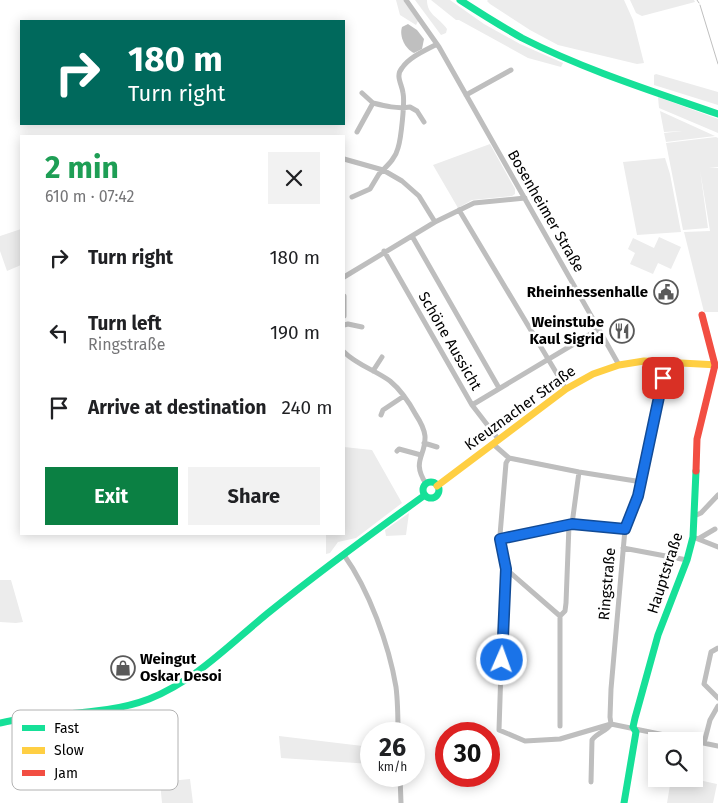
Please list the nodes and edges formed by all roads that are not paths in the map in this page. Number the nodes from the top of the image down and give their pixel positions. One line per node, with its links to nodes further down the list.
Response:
1 (406, 0): 3 (street, Bosenheimer Straße)
2 (460, 0): 9 (main road)
3 (437, 44): 6 (street, Bosenheimer Straße); 8 (street)
4 (511, 70): 6 (street)
5 (362, 94): 7 (street)
6 (466, 95): 15 (street, Bosenheimer Straße)
7 (374, 103): 8 (street); 11 (street)
8 (403, 108): 10 (street); 13 (street)
9 (718, 114)
10 (424, 122)
11 (357, 132)
12 (345, 159): 13 (street)
13 (383, 170): 14 (street); 17 (street)
14 (352, 197)
15 (525, 198): 16 (street); 24 (street, Bosenheimer Straße)
16 (459, 210): 17 (street); 27 (street)
17 (436, 222): 18 (street)
18 (412, 236): 19 (street); 32 (street)
19 (384, 252): 20 (street); 35 (street, Schöne Aussicht)
20 (345, 276)
21 (702, 315): 30 (main road)
22 (345, 325): 23 (street)
23 (362, 327)
24 (599, 329): 27 (street); 29 (street, Bosenheimer Straße)
25 (345, 353): 31 (street)
26 (382, 357): 31 (street)
27 (548, 359): 32 (street); 33 (street)
28 (666, 361): 29 (main road, Kreuznacher Straße); 30 (main road, Kreuznacher Straße); 44 (street, Ringstraße)
29 (619, 365): 33 (main road, Kreuznacher Straße)
30 (716, 365): 49 (main road, Hauptstraße)
31 (373, 371): 34 (street)
32 (499, 388): 35 (street)
33 (566, 389): 37 (main road, Kreuznacher Straße)
34 (404, 396): 36 (street); 38 (street)
35 (472, 405): 37 (street, Schöne Aussicht)
36 (381, 415)
37 (496, 442): 42 (street, Schöne Aussicht); 46 (main road, Kreuznacher Straße)
38 (424, 443): 39 (street); 41 (street)
39 (437, 447)
40 (397, 451): 41 (street)
41 (421, 455): 45 (street)
42 (509, 458): 43 (street); 54 (street)
43 (579, 472): 44 (street); 50 (street)
44 (642, 482): 51 (street, Ringstraße)
45 (426, 484): 46 (main road); 47 (main road)
46 (437, 486): 47 (main road)
47 (425, 495): 57 (main road)
48 (718, 495): 49 (street)
49 (694, 516): 53 (main road, Hauptstraße)
50 (571, 525): 51 (street); 54 (street); 60 (street)
51 (625, 529): 56 (street, Ringstraße)
52 (715, 529): 53 (street)
53 (695, 538): 55 (street); 58 (main road, Hauptstraße)
54 (500, 539): 59 (street)
55 (718, 547)
56 (622, 548): 58 (street); 66 (street, Ringstraße)
57 (344, 555): 64 (main road); 65 (street)
58 (687, 560): 68 (main road, Hauptstraße)
59 (506, 569): 60 (street); 66 (street)
60 (560, 616): 67 (street)
61 (718, 648): 62 (street)
62 (718, 698)
63 (718, 706): 69 (street)
64 (102, 710)
65 (397, 722)
66 (611, 724): 68 (street); 71 (street)
67 (560, 726)
68 (633, 727): 69 (street); 74 (main road, Hauptstraße)
69 (704, 743): 70 (street)
70 (718, 746)
71 (591, 782)
72 (400, 787): 73 (street)
73 (401, 803)
74 (624, 803)

